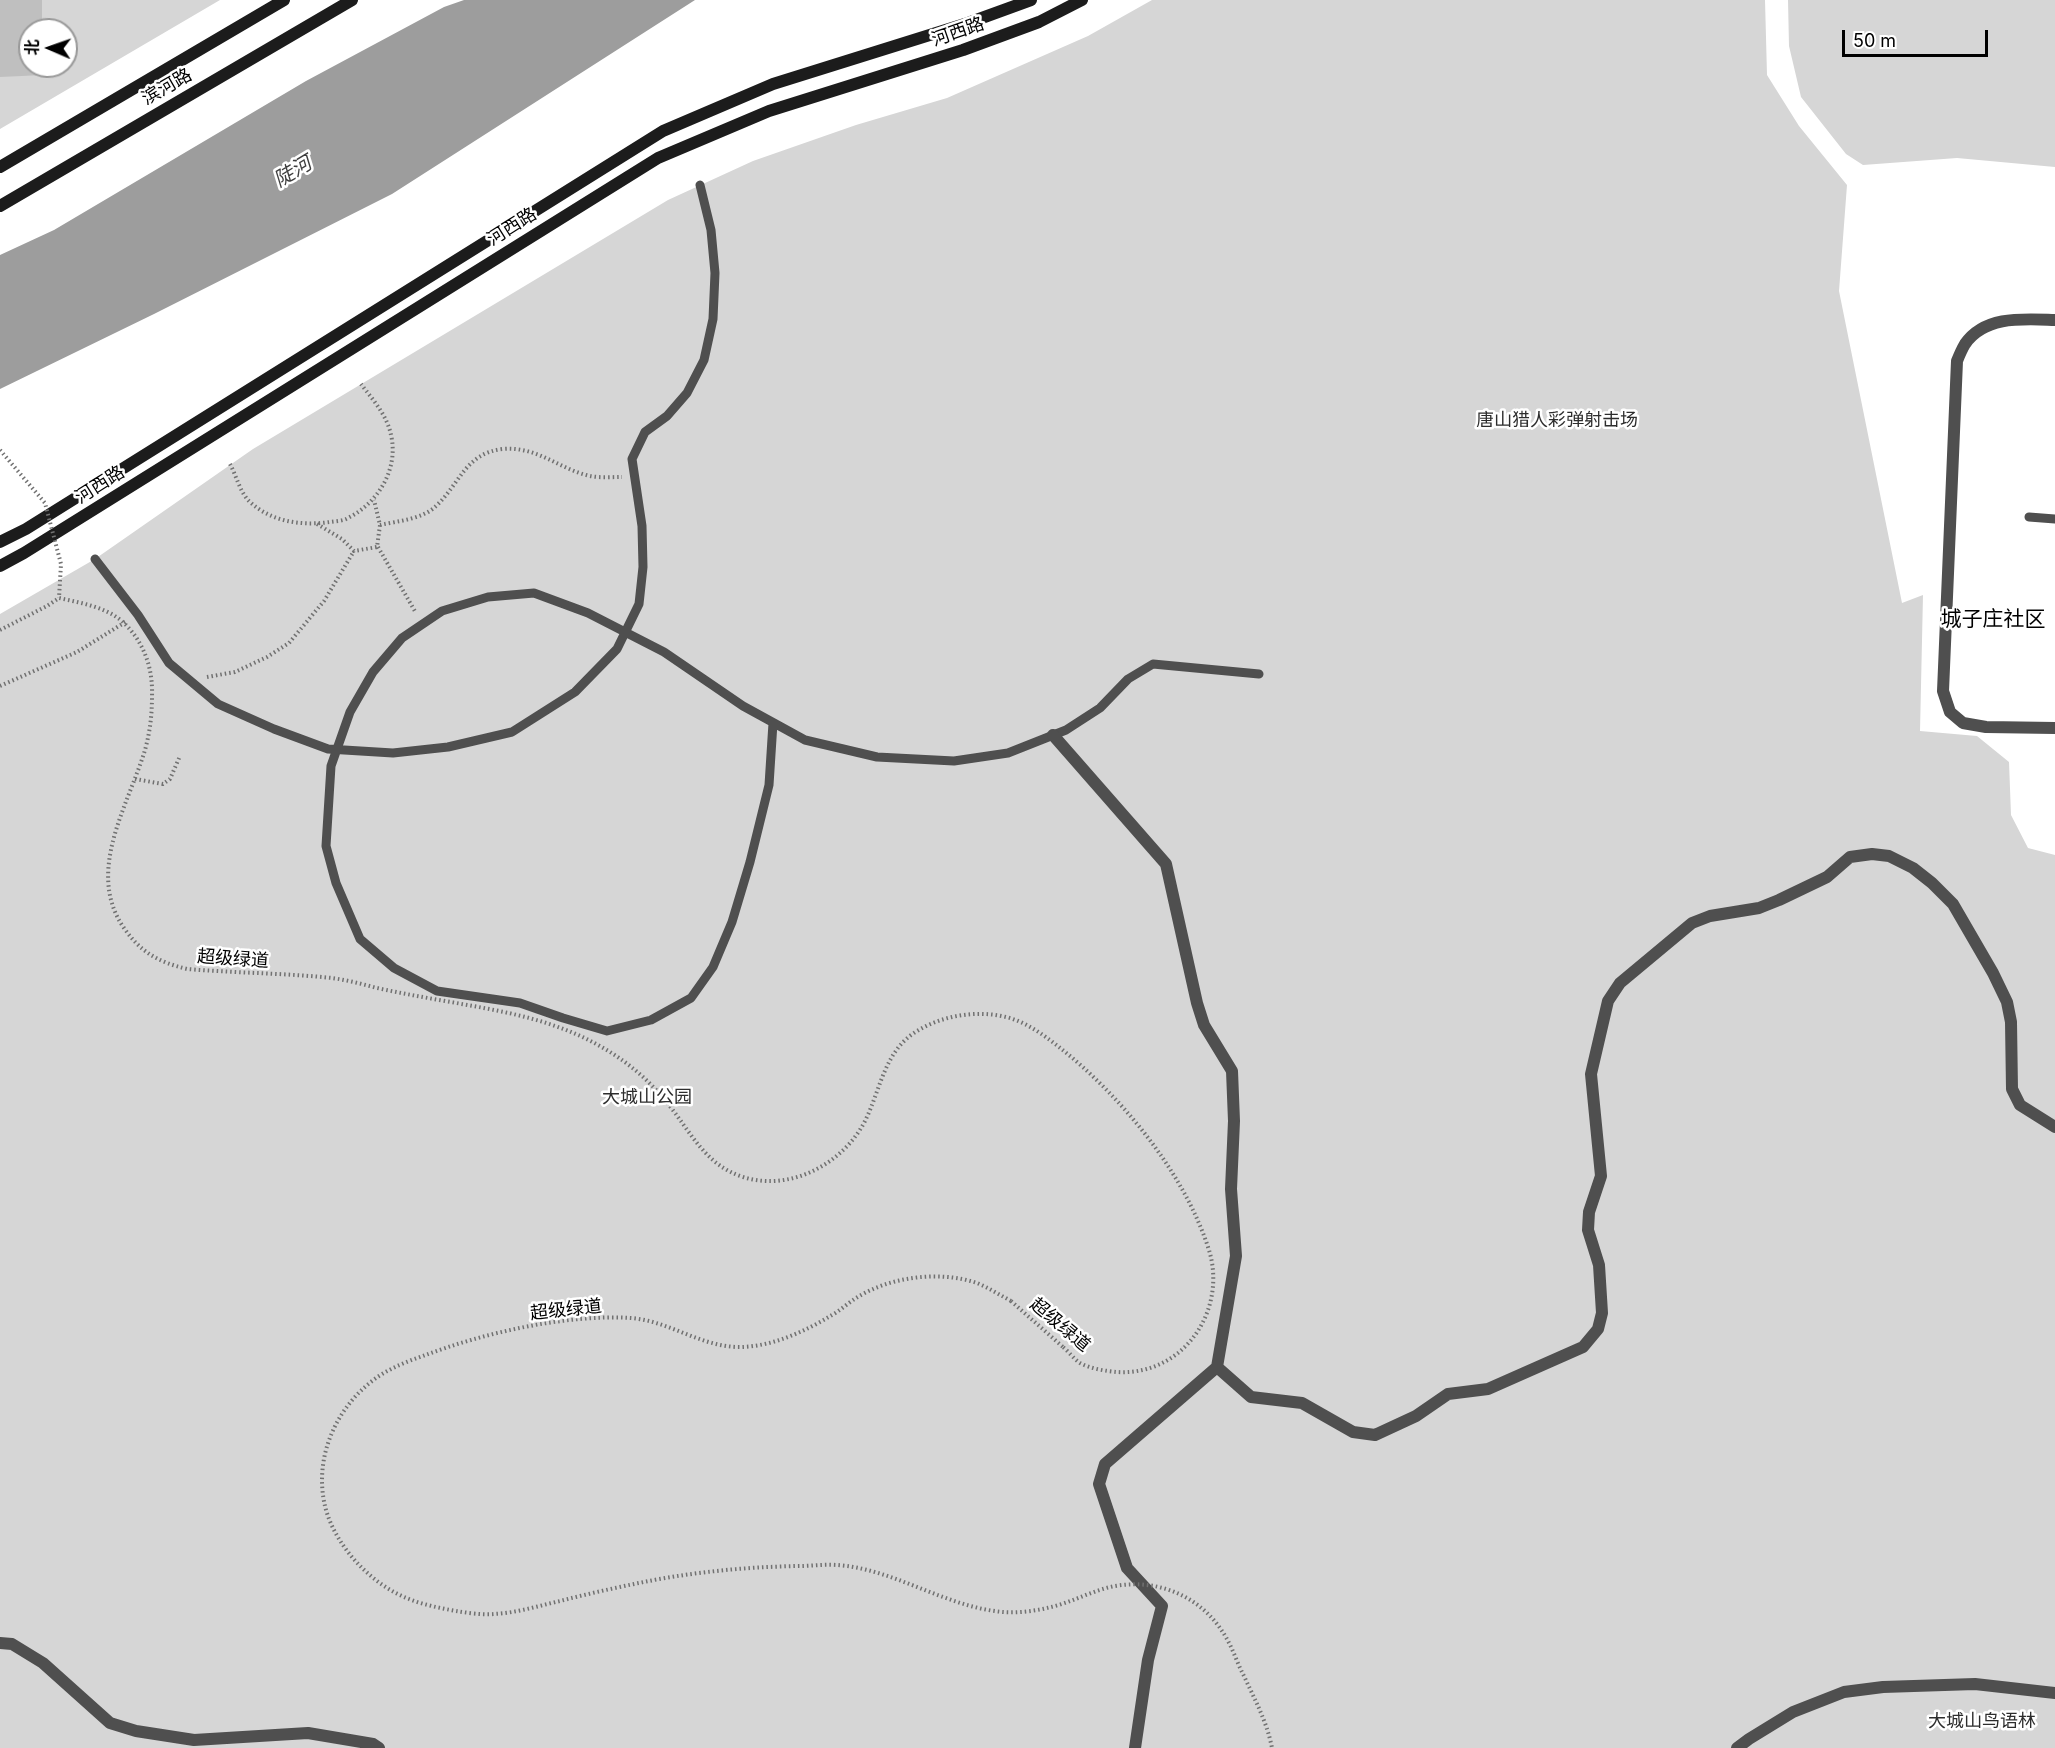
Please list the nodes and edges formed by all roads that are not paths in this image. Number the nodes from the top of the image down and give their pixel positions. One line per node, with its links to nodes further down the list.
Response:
1 (284, 0): 5 (street, 滨河路)
2 (352, 0): 7 (street, 滨河路)
3 (1031, 0): 11 (street, 河西路)
4 (1082, 0): 13 (street, 河西路)
5 (0, 166)
6 (700, 185): 12 (lane)
7 (0, 206)
8 (2055, 320): 16 (street)
9 (2029, 517): 10 (lane)
10 (2055, 519)
11 (0, 542)
12 (95, 559)
13 (0, 566)
14 (1259, 674): 17 (lane)
15 (773, 723): 15 (lane); 17 (lane)
16 (2055, 728)
17 (1053, 735): 19 (street)
18 (2055, 1127): 19 (street)
19 (1217, 1367): 23 (street)
20 (0, 1643): 22 (street)
21 (2055, 1693): 24 (street)
22 (379, 1748)
23 (1135, 1748)
24 (1737, 1748)

